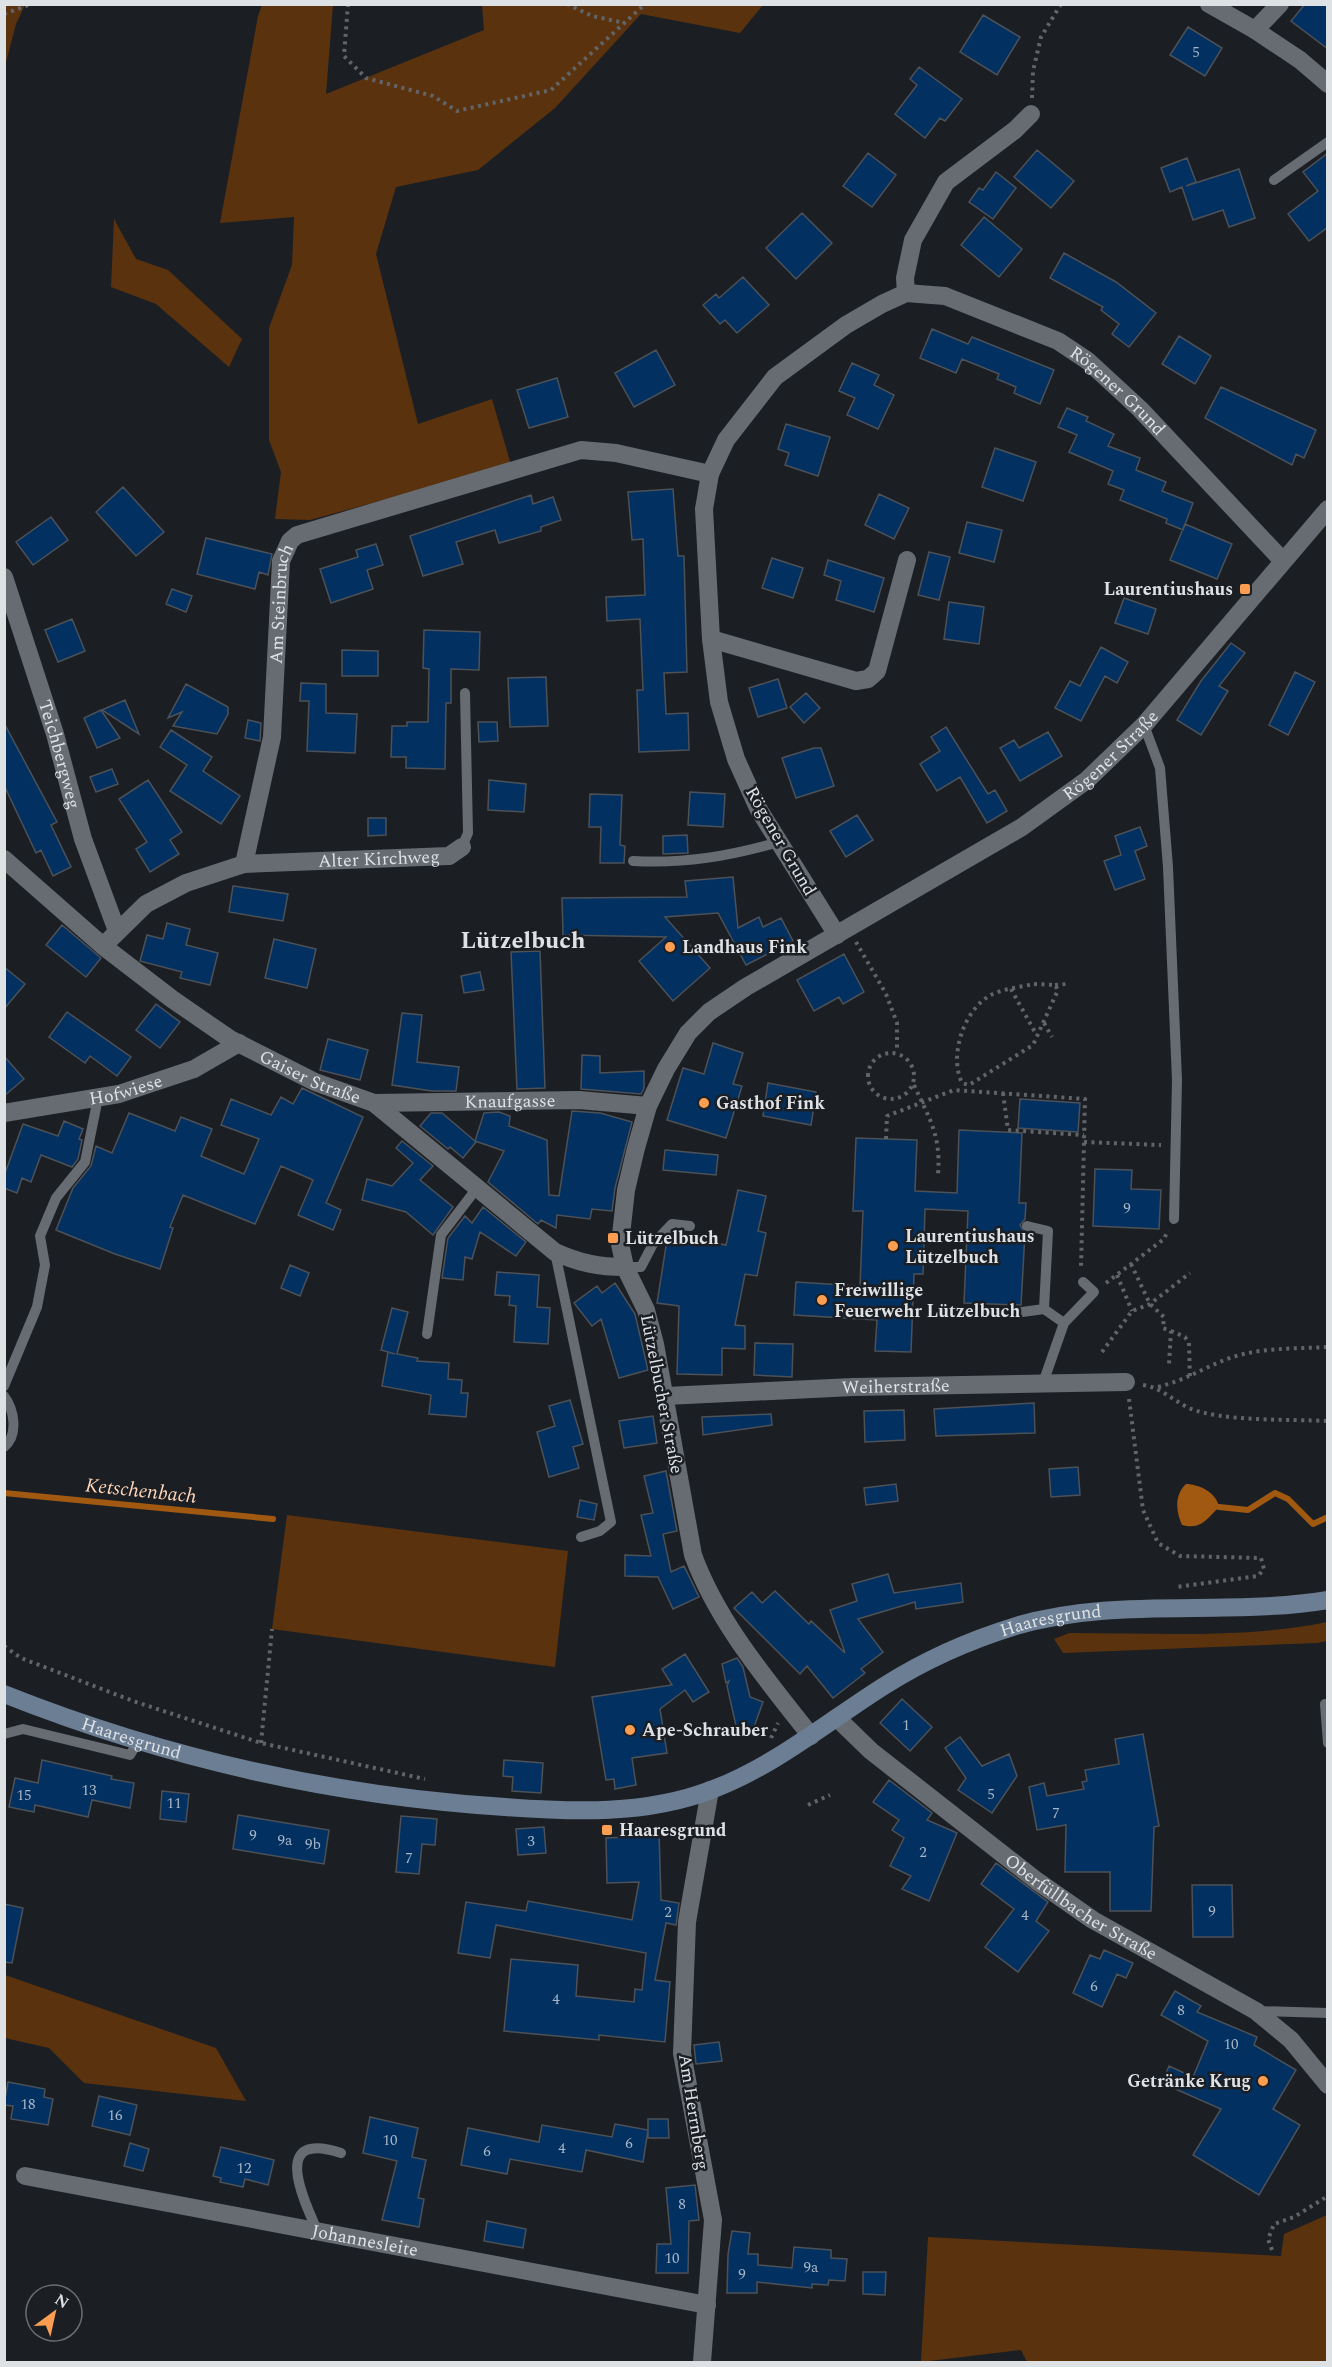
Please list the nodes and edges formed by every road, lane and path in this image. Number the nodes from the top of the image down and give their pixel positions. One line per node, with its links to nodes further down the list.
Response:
1 (31, 4): 8 (path)
2 (348, 4): 9 (path)
3 (567, 4): 9 (path)
4 (645, 4): 9 (path)
5 (1061, 4): 12 (path)
6 (1209, 4): 10 (street)
7 (1280, 4): 10 (street)
8 (4, 14)
9 (625, 23)
10 (1256, 30): 11 (street)
11 (1328, 84)
12 (1032, 114): 15 (street)
13 (1328, 142): 14 (lane)
14 (1274, 180)
15 (906, 292): 16 (street, Rögener Grund); 19 (street, Rögener Grund)
16 (710, 474): 21 (street, Rögener Grund); 28 (street, Am Steinbruch)
17 (1328, 509): 19 (street, Rögener Straße)
18 (907, 560): 21 (street)
19 (1283, 561): 23 (street, Rögener Straße)
20 (4, 577): 29 (street, Teichbergweg)
21 (711, 639): 24 (street, Rögener Grund)
22 (465, 693): 25 (lane, Alter Kirchweg)
23 (1144, 725): 30 (street, Rögener Straße); 51 (lane)
24 (779, 842): 27 (lane); 30 (street, Rögener Grund)
25 (462, 847): 28 (street, Alter Kirchweg)
26 (4, 859): 31 (street, Gaiser Straße)
27 (633, 861)
28 (244, 864): 29 (street)
29 (117, 931): 31 (street)
30 (843, 932): 39 (path); 46 (street, Lützelbucher Straße)
31 (103, 946): 38 (street, Gaiser Straße)
32 (1067, 984): 33 (path)
33 (1055, 985): 34 (path); 35 (path)
34 (1011, 989): 36 (path); 41 (path)
35 (1044, 1023): 36 (path); 37 (path)
36 (1036, 1035): 41 (path)
37 (1052, 1037)
38 (239, 1043): 43 (street, Hofwiese); 44 (street, Gaiser Straße)
39 (897, 1051): 40 (path); 40 (path)
40 (914, 1085): 45 (path)
41 (969, 1088): 42 (path); 45 (path)
42 (1003, 1093): 48 (path); 48 (path)
43 (98, 1098): 47 (street, Hofwiese); 77 (lane)
44 (374, 1103): 46 (street, Knaufgasse); 53 (street, Gaiser Straße)
45 (922, 1103): 49 (path); 52 (path)
46 (648, 1106): 59 (street, Lützelbucher Straße)
47 (4, 1113)
48 (1084, 1135): 50 (path)
49 (886, 1139)
50 (1084, 1142): 51 (path); 62 (path)
51 (1174, 1145): 54 (lane)
52 (938, 1175)
53 (477, 1188): 57 (street, Gaiser Straße); 70 (lane)
54 (1174, 1219): 58 (path)
55 (690, 1226): 59 (lane)
56 (1027, 1226): 65 (lane)
57 (555, 1252): 59 (street, Gaiser Straße); 83 (lane)
58 (1131, 1264): 61 (path); 64 (path)
59 (625, 1267): 80 (street, Lützelbucher Straße)
60 (1190, 1274): 64 (path)
61 (1117, 1275): 63 (path); 66 (path)
62 (1083, 1282): 63 (lane)
63 (1094, 1292): 68 (lane)
64 (1150, 1304): 66 (path); 69 (path)
65 (1044, 1309): 67 (lane); 68 (lane)
66 (1132, 1311): 72 (path)
67 (1015, 1313)
68 (1064, 1323): 76 (lane)
69 (1171, 1331): 73 (path); 74 (path)
70 (427, 1334)
71 (1328, 1347): 74 (path)
72 (1102, 1352)
73 (1169, 1364)
74 (1190, 1378): 78 (path)
75 (1126, 1382): 76 (street, Weiherstraße); 78 (path); 85 (path)
76 (1043, 1383): 80 (street, Weiherstraße)
77 (4, 1386)
78 (1157, 1387): 81 (path)
79 (4, 1396): 82 (lane)
80 (666, 1396): 92 (street, Lützelbucher Straße)
81 (1328, 1421)
82 (4, 1447)
83 (581, 1537)
84 (1328, 1600): 85 (street, Haaresgrund)
85 (1154, 1609): 90 (street, Haaresgrund)
86 (272, 1629): 94 (path)
87 (4, 1646): 94 (path)
88 (4, 1694): 93 (street, Haaresgrund)
89 (1325, 1704): 95 (lane)
90 (838, 1719): 92 (street, Haaresgrund); 100 (street, Oberfüllbacher Straße)
91 (4, 1734): 93 (lane)
92 (811, 1736): 97 (street, Haaresgrund)
93 (139, 1740): 97 (street, Haaresgrund)
94 (261, 1743): 96 (path)
95 (1328, 1743)
96 (429, 1782)
97 (711, 1790): 108 (street, Am Herrnberg)
98 (830, 1795): 99 (path)
99 (808, 1805)
100 (1257, 2011): 101 (lane); 102 (street, Oberfüllbacher Straße)
101 (1328, 2013)
102 (1328, 2085)
103 (341, 2153): 106 (lane)
104 (25, 2176): 106 (street, Johannesleite)
105 (1328, 2196): 107 (path)
106 (316, 2230): 108 (street, Johannesleite)
107 (1272, 2250)
108 (707, 2305): 109 (street, Am Herrnberg)
109 (702, 2362)

